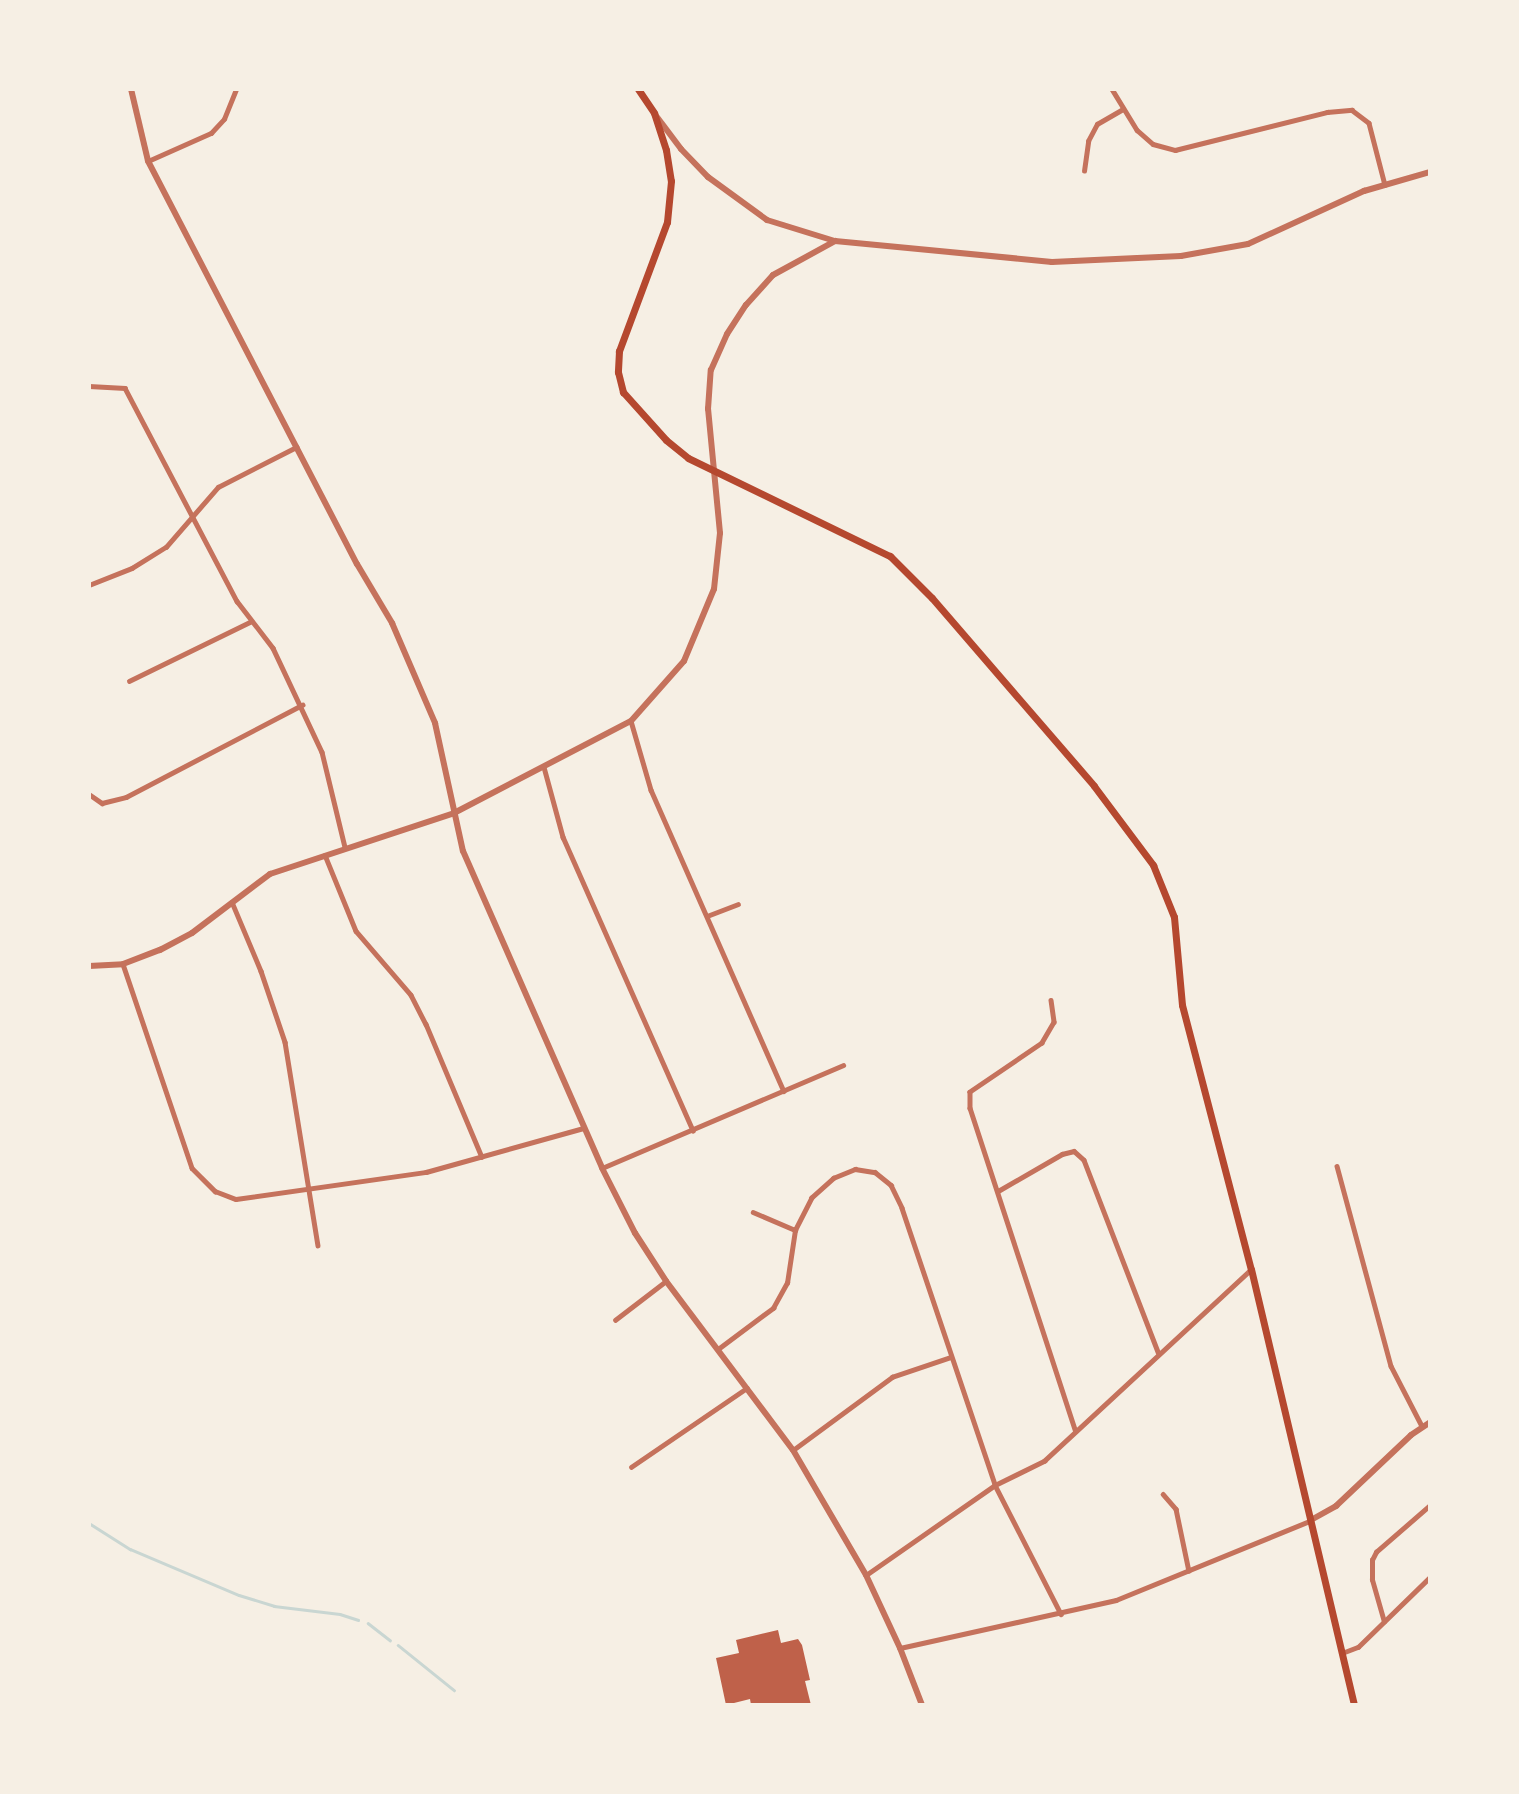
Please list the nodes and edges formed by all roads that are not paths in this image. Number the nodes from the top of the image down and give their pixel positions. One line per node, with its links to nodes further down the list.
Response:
1 (131, 89): 7 (street)
2 (236, 89): 7 (street)
3 (638, 89): 6 (main road)
4 (1112, 89): 5 (street)
5 (1123, 109): 8 (street); 10 (street)
6 (654, 113): 11 (street); 14 (main road)
7 (148, 161): 13 (street)
8 (1084, 171)
9 (1430, 172): 10 (street)
10 (1385, 185): 11 (street)
11 (835, 241): 14 (street)
12 (89, 386): 15 (street)
13 (296, 447): 15 (street); 23 (street)
14 (713, 469): 20 (street); 44 (main road)
15 (193, 515): 16 (street); 17 (street)
16 (89, 585)
17 (250, 622): 18 (street); 19 (street)
18 (129, 681)
19 (302, 705): 22 (street); 24 (street)
20 (631, 722): 21 (street); 28 (street)
21 (544, 767): 23 (street); 35 (street)
22 (89, 794)
23 (454, 813): 24 (street); 34 (street)
24 (345, 847): 25 (street)
25 (325, 855): 26 (street); 36 (street)
26 (232, 901): 29 (street); 39 (street)
27 (738, 904): 28 (street)
28 (706, 916): 33 (street)
29 (123, 964): 30 (street); 39 (street)
30 (89, 966)
31 (1051, 1000): 40 (street)
32 (843, 1065): 33 (street)
33 (784, 1091): 35 (street)
34 (584, 1128): 36 (street); 38 (street)
35 (693, 1130): 38 (street)
36 (482, 1157): 39 (street)
37 (1337, 1166): 52 (street)
38 (602, 1168): 45 (street)
39 (308, 1188): 43 (street)
40 (998, 1191): 48 (street); 53 (street)
41 (753, 1212): 42 (street)
42 (795, 1230): 47 (street); 49 (street)
43 (318, 1245)
44 (1251, 1269): 48 (street); 59 (main road)
45 (666, 1281): 46 (street); 47 (street)
46 (615, 1321)
47 (718, 1349): 50 (street)
48 (1158, 1352): 53 (street)
49 (951, 1357): 54 (street); 56 (street)
50 (747, 1388): 54 (street); 55 (street)
51 (1430, 1422): 52 (street)
52 (1422, 1426): 59 (street)
53 (1074, 1430): 56 (street)
54 (793, 1450): 61 (street)
55 (631, 1467)
56 (995, 1485): 61 (street); 63 (street)
57 (1163, 1494): 60 (street)
58 (1430, 1506): 64 (street)
59 (1311, 1520): 60 (street); 66 (main road)
60 (1189, 1571): 63 (street)
61 (866, 1576): 65 (street)
62 (1430, 1577): 64 (street)
63 (1061, 1614): 65 (street)
64 (1384, 1622): 66 (street)
65 (900, 1647): 67 (street)
66 (1342, 1653): 68 (main road)
67 (922, 1705)
68 (1354, 1705)

